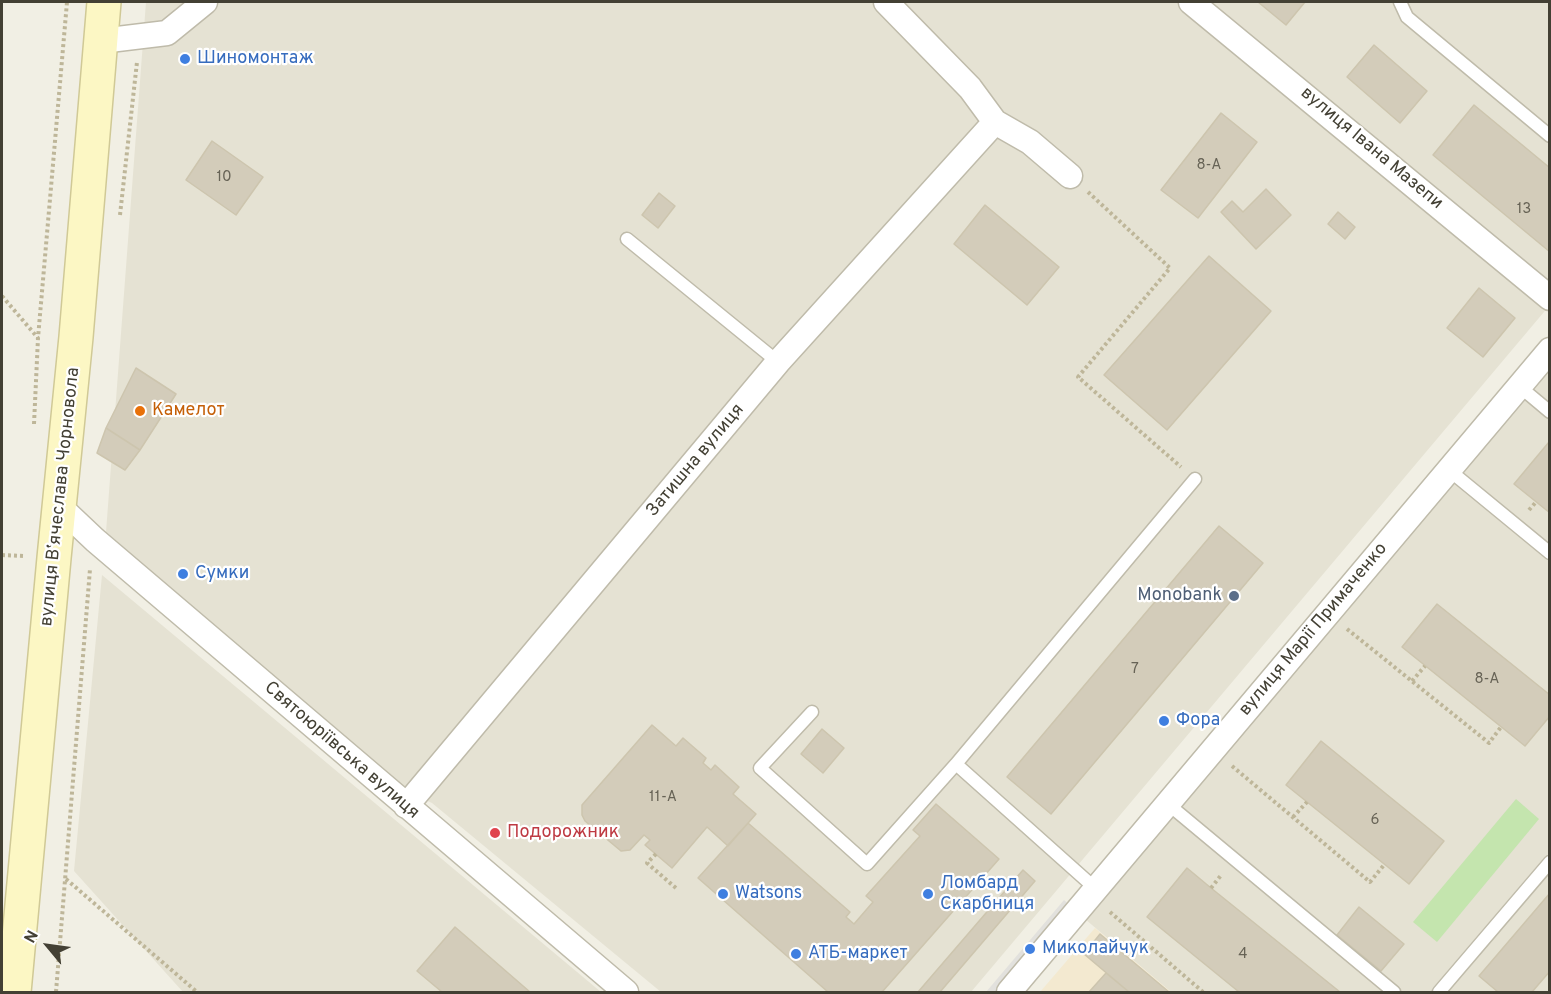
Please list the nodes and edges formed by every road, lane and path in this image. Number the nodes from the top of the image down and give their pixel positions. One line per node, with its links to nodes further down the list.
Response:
1 (67, 2): 14 (path)
2 (104, 2): 7 (street, вулиця Вʼячеслава Чорновола)
3 (205, 2): 7 (street)
4 (886, 2): 8 (street)
5 (1191, 2): 13 (street, вулиця Івана Мазепи)
6 (1400, 2): 9 (lane)
7 (101, 41): 22 (street, вулиця Вʼячеслава Чорновола)
8 (995, 122): 10 (street); 16 (street, Затишна вулиця)
9 (1550, 136)
10 (1070, 176): 21 (path)
11 (627, 239): 16 (lane)
12 (2, 296): 14 (path)
13 (1550, 298)
14 (39, 338): 19 (path)
15 (1550, 350): 17 (street, вулиця Марії Примаченко)
16 (778, 363): 36 (street, Затишна вулиця)
17 (1519, 386): 18 (lane); 20 (street, вулиця Марії Примаченко)
18 (1550, 412)
19 (33, 430)
20 (1449, 470): 25 (lane); 27 (street, вулиця Марії Примаченко)
21 (1195, 479): 33 (lane)
22 (59, 506): 23 (street, Святоюріївська вулиця); 44 (street, вулиця Вʼячеслава Чорновола)
23 (95, 540): 36 (street, Святоюріївська вулиця); 41 (path)
24 (27, 545): 26 (path)
25 (1550, 553)
26 (26, 556)
27 (1328, 614): 29 (path); 32 (street, вулиця Марії Примаченко)
28 (1425, 666): 29 (path)
29 (1412, 681): 31 (path)
30 (812, 712): 33 (lane)
31 (1501, 727)
32 (1213, 750): 35 (street, вулиця Марії Примаченко); 37 (path)
33 (956, 764): 43 (lane)
34 (1306, 801): 37 (path)
35 (1167, 804): 43 (street, вулиця Марії Примаченко); 50 (lane)
36 (406, 806): 47 (street, Святоюріївська вулиця)
37 (1293, 817): 40 (path)
38 (656, 854): 42 (path)
39 (1550, 862): 51 (lane)
40 (1384, 865)
41 (65, 879): 45 (path); 46 (path)
42 (676, 889)
43 (1101, 899): 48 (street, вулиця Марії Примаченко); 49 (path)
44 (14, 993)
45 (56, 993)
46 (197, 993)
47 (626, 993)
48 (1009, 993)
49 (1203, 993)
50 (1394, 993)
51 (1439, 993)

